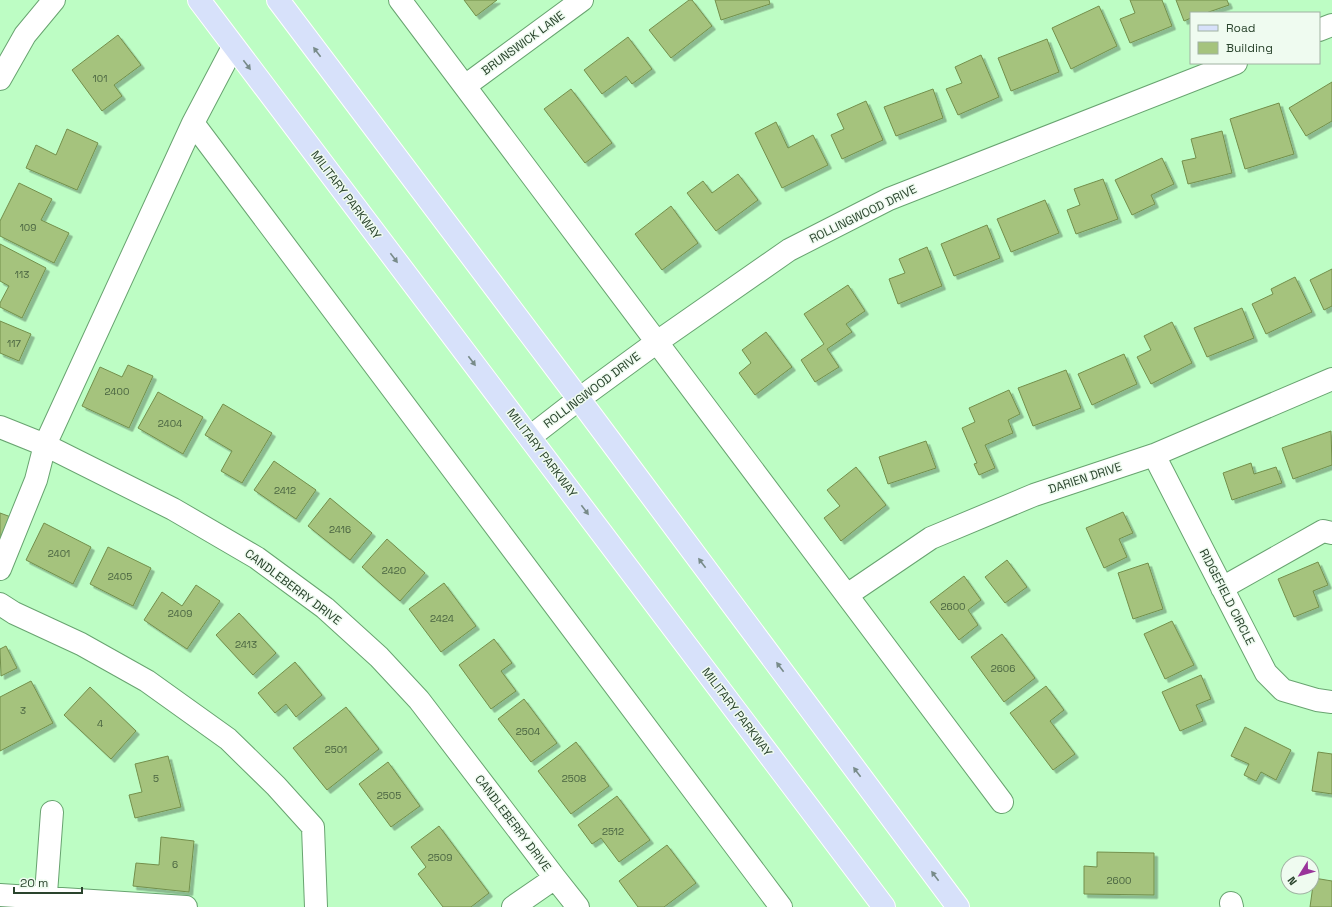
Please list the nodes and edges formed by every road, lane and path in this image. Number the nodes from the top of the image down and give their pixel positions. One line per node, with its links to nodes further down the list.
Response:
1 (54, 0): 10 (street)
2 (199, 0): 8 (main road, MILITARY PARKWAY)
3 (278, 0): 15 (main road, one-way to 3)
4 (400, 0): 11 (street)
5 (582, 0): 11 (street, BRUNSWICK LANE)
6 (1332, 25): 7 (street)
7 (1320, 30)
8 (234, 47): 12 (street); 17 (main road, MILITARY PARKWAY, one-way to 17)
9 (1233, 64): 13 (street, ROLLINGWOOD DRIVE)
10 (0, 79)
11 (464, 86): 13 (street)
12 (193, 123): 18 (street); 35 (street)
13 (657, 342): 15 (street, ROLLINGWOOD DRIVE); 23 (street)
14 (1332, 379): 19 (street, DARIEN DRIVE)
15 (579, 399): 17 (street, ROLLINGWOOD DRIVE); 37 (main road, one-way to 15)
16 (0, 427): 18 (street, CANDLEBERRY DRIVE)
17 (530, 437): 36 (main road, MILITARY PARKWAY, one-way to 36)
18 (45, 445): 21 (street); 28 (street, CANDLEBERRY DRIVE)
19 (1154, 455): 22 (street, RIDGEFIELD CIRCLE); 23 (street, DARIEN DRIVE)
20 (1332, 533): 22 (street)
21 (0, 569)
22 (1222, 588): 25 (street, RIDGEFIELD CIRCLE)
23 (847, 595): 26 (street)
24 (0, 604): 32 (street)
25 (1332, 702)
26 (1002, 802)
27 (52, 812): 30 (street)
28 (555, 878): 33 (street); 34 (street, CANDLEBERRY DRIVE)
29 (0, 895): 30 (street)
30 (46, 902): 31 (street)
31 (186, 907)
32 (316, 907)
33 (513, 907)
34 (578, 907)
35 (781, 907)
36 (884, 907)
37 (958, 907)

